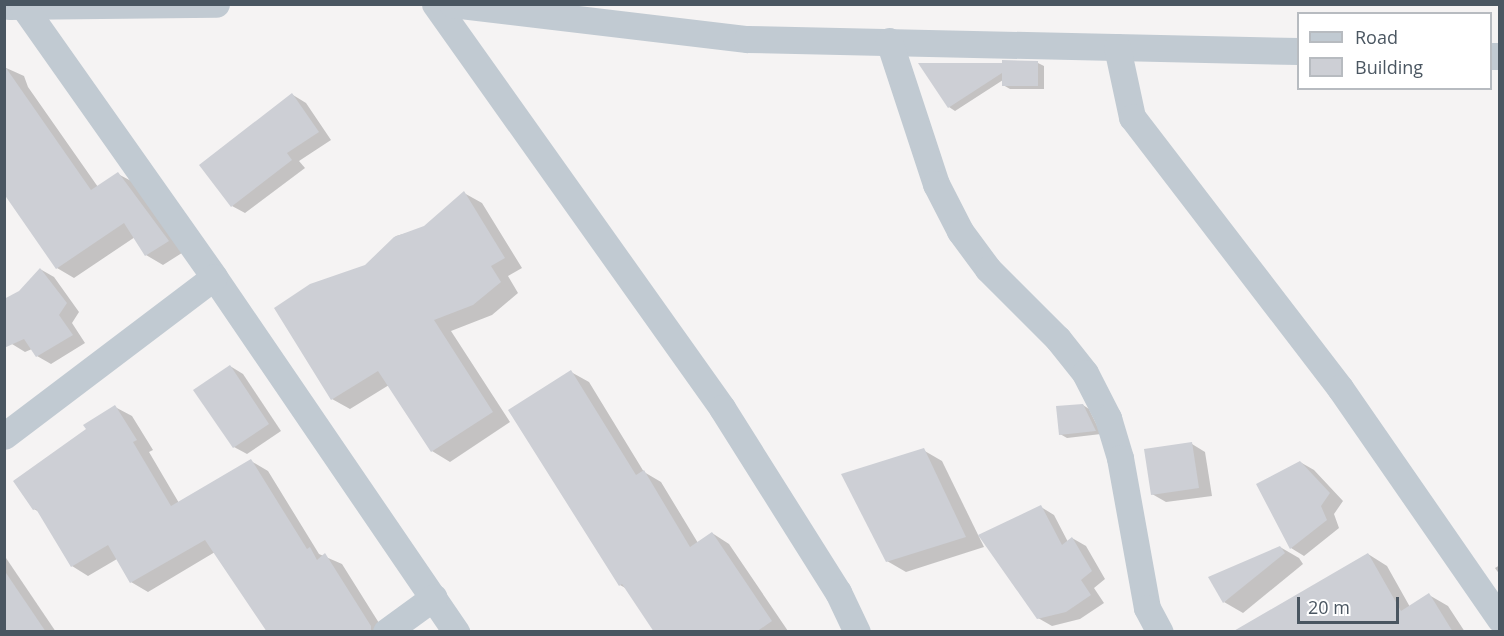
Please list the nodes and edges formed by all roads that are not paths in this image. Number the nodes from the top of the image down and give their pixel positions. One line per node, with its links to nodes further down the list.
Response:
1 (216, 4): 4 (street)
2 (435, 4): 14 (street)
3 (452, 4): 5 (street)
4 (14, 6): 8 (street)
5 (889, 41): 6 (street); 15 (street)
6 (1117, 47): 7 (street); 11 (street)
7 (1297, 51)
8 (214, 277): 9 (street); 10 (street)
9 (4, 436)
10 (434, 597): 12 (street); 13 (street)
11 (1500, 619)
12 (386, 632)
13 (456, 632)
14 (857, 632)
15 (1160, 632)

